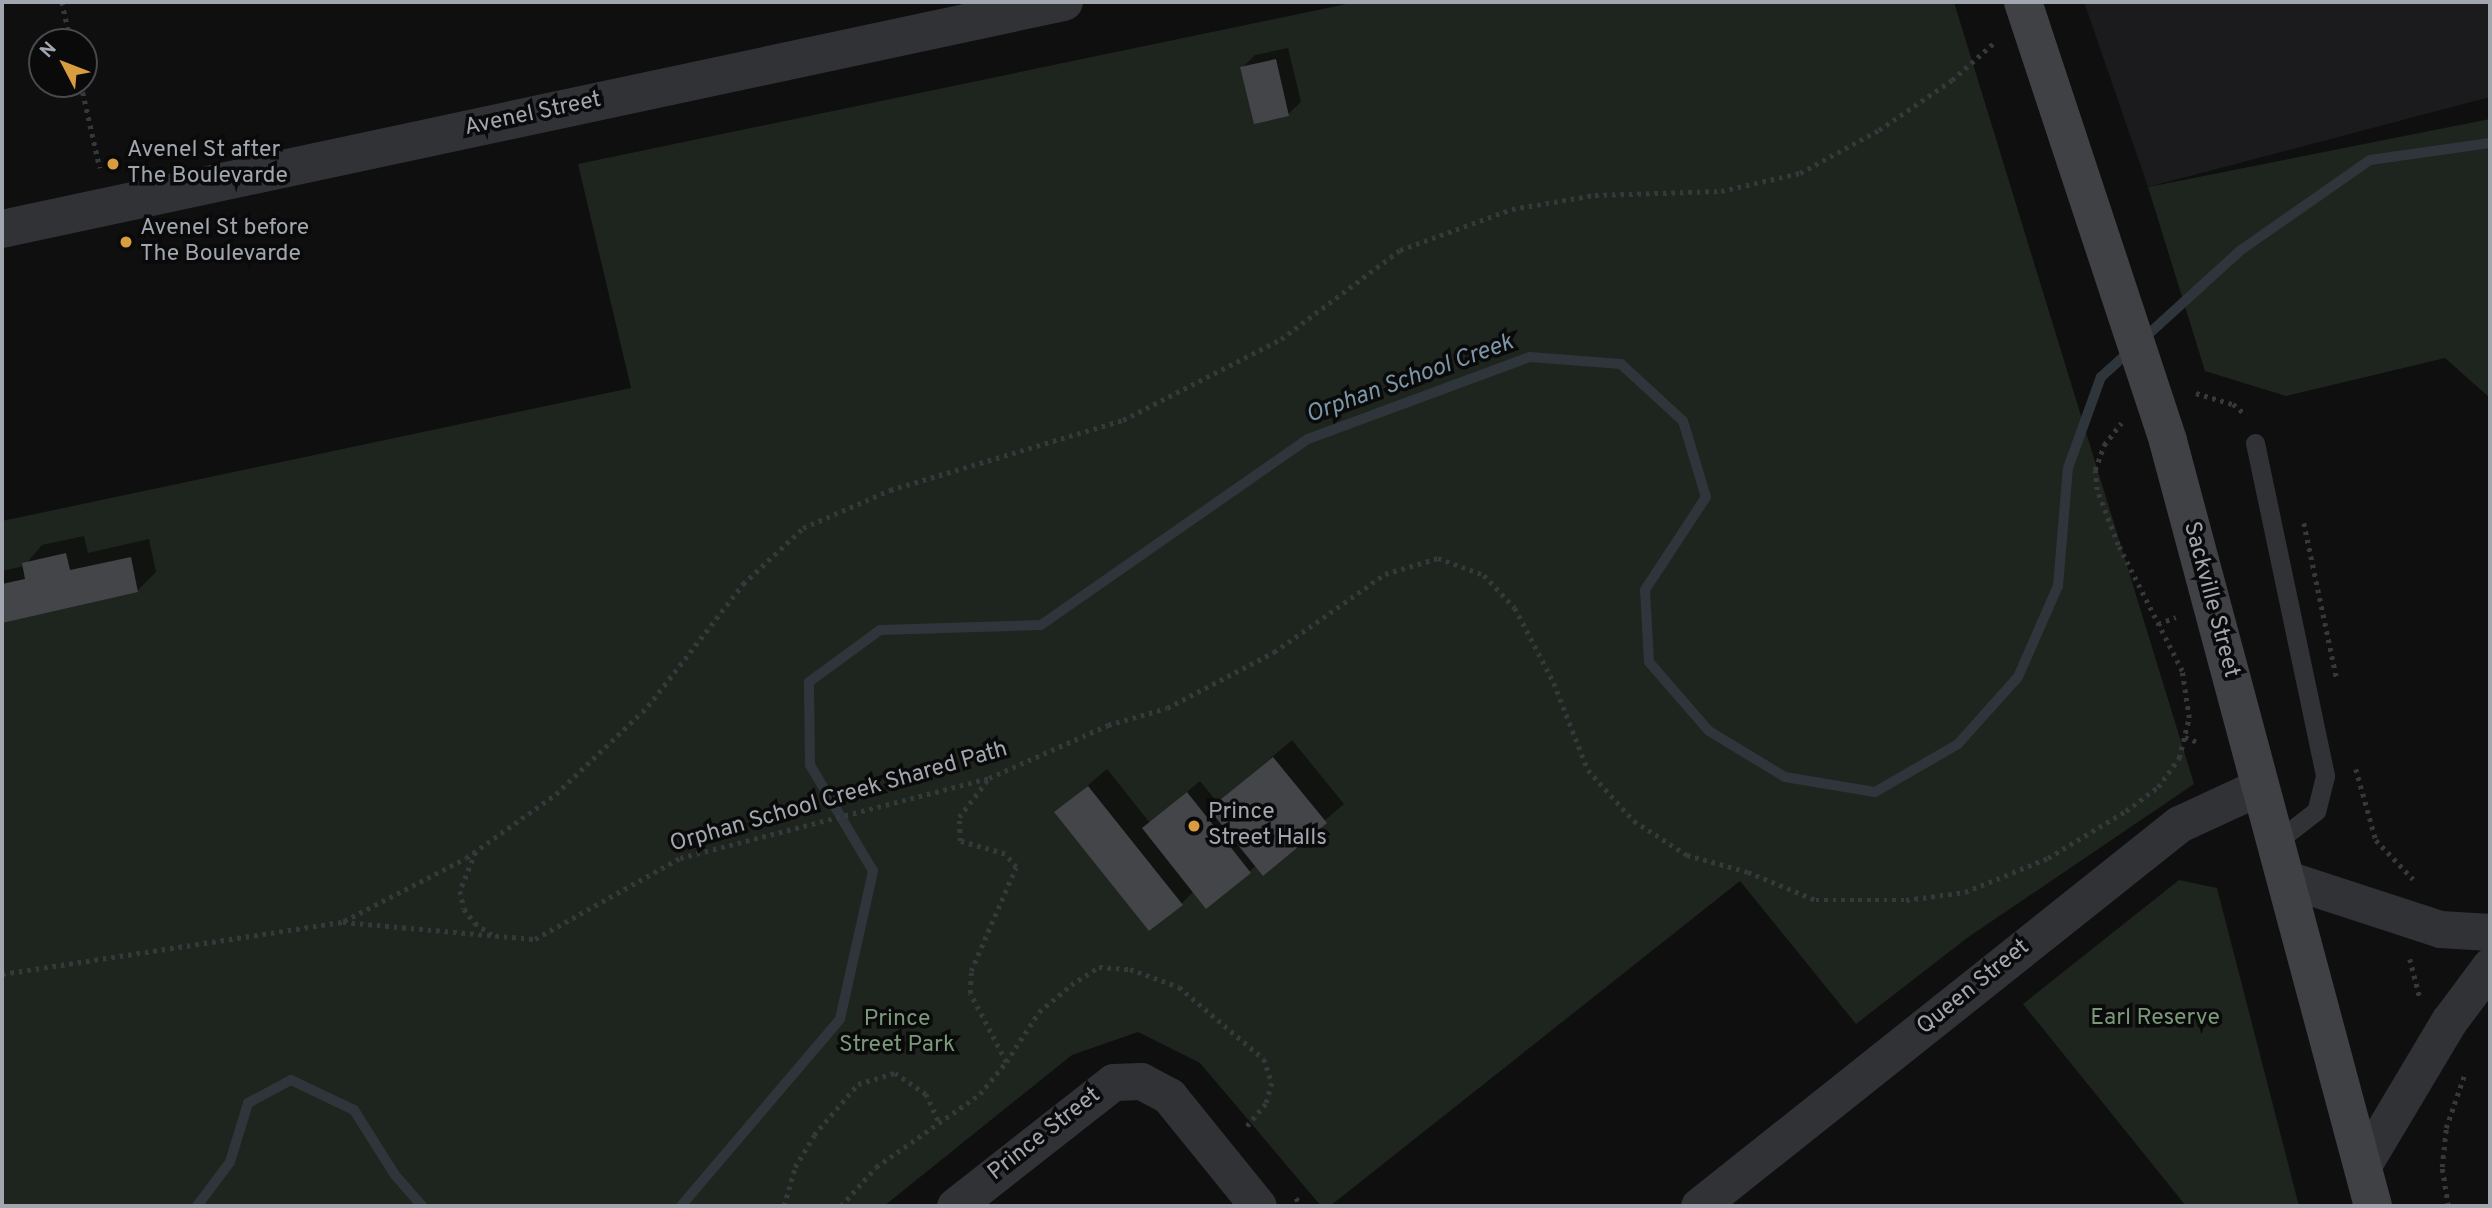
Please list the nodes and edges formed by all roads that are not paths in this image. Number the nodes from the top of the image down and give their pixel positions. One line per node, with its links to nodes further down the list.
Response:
1 (1064, 2): 3 (street, Avenel Street)
2 (2023, 2): 5 (main road, Sackville Street)
3 (2, 229)
4 (2255, 443): 6 (lane)
5 (2259, 787): 6 (main road, Sackville Street); 13 (street, Queen Street)
6 (2276, 842): 7 (main road, Sackville Street)
7 (2287, 879): 8 (street); 10 (main road, Sackville Street)
8 (2490, 932)
9 (2490, 966): 10 (street)
10 (2363, 1165): 14 (main road, Sackville Street)
11 (955, 1206): 12 (street, Prince Street)
12 (1258, 1206)
13 (1699, 1206)
14 (2373, 1206)

